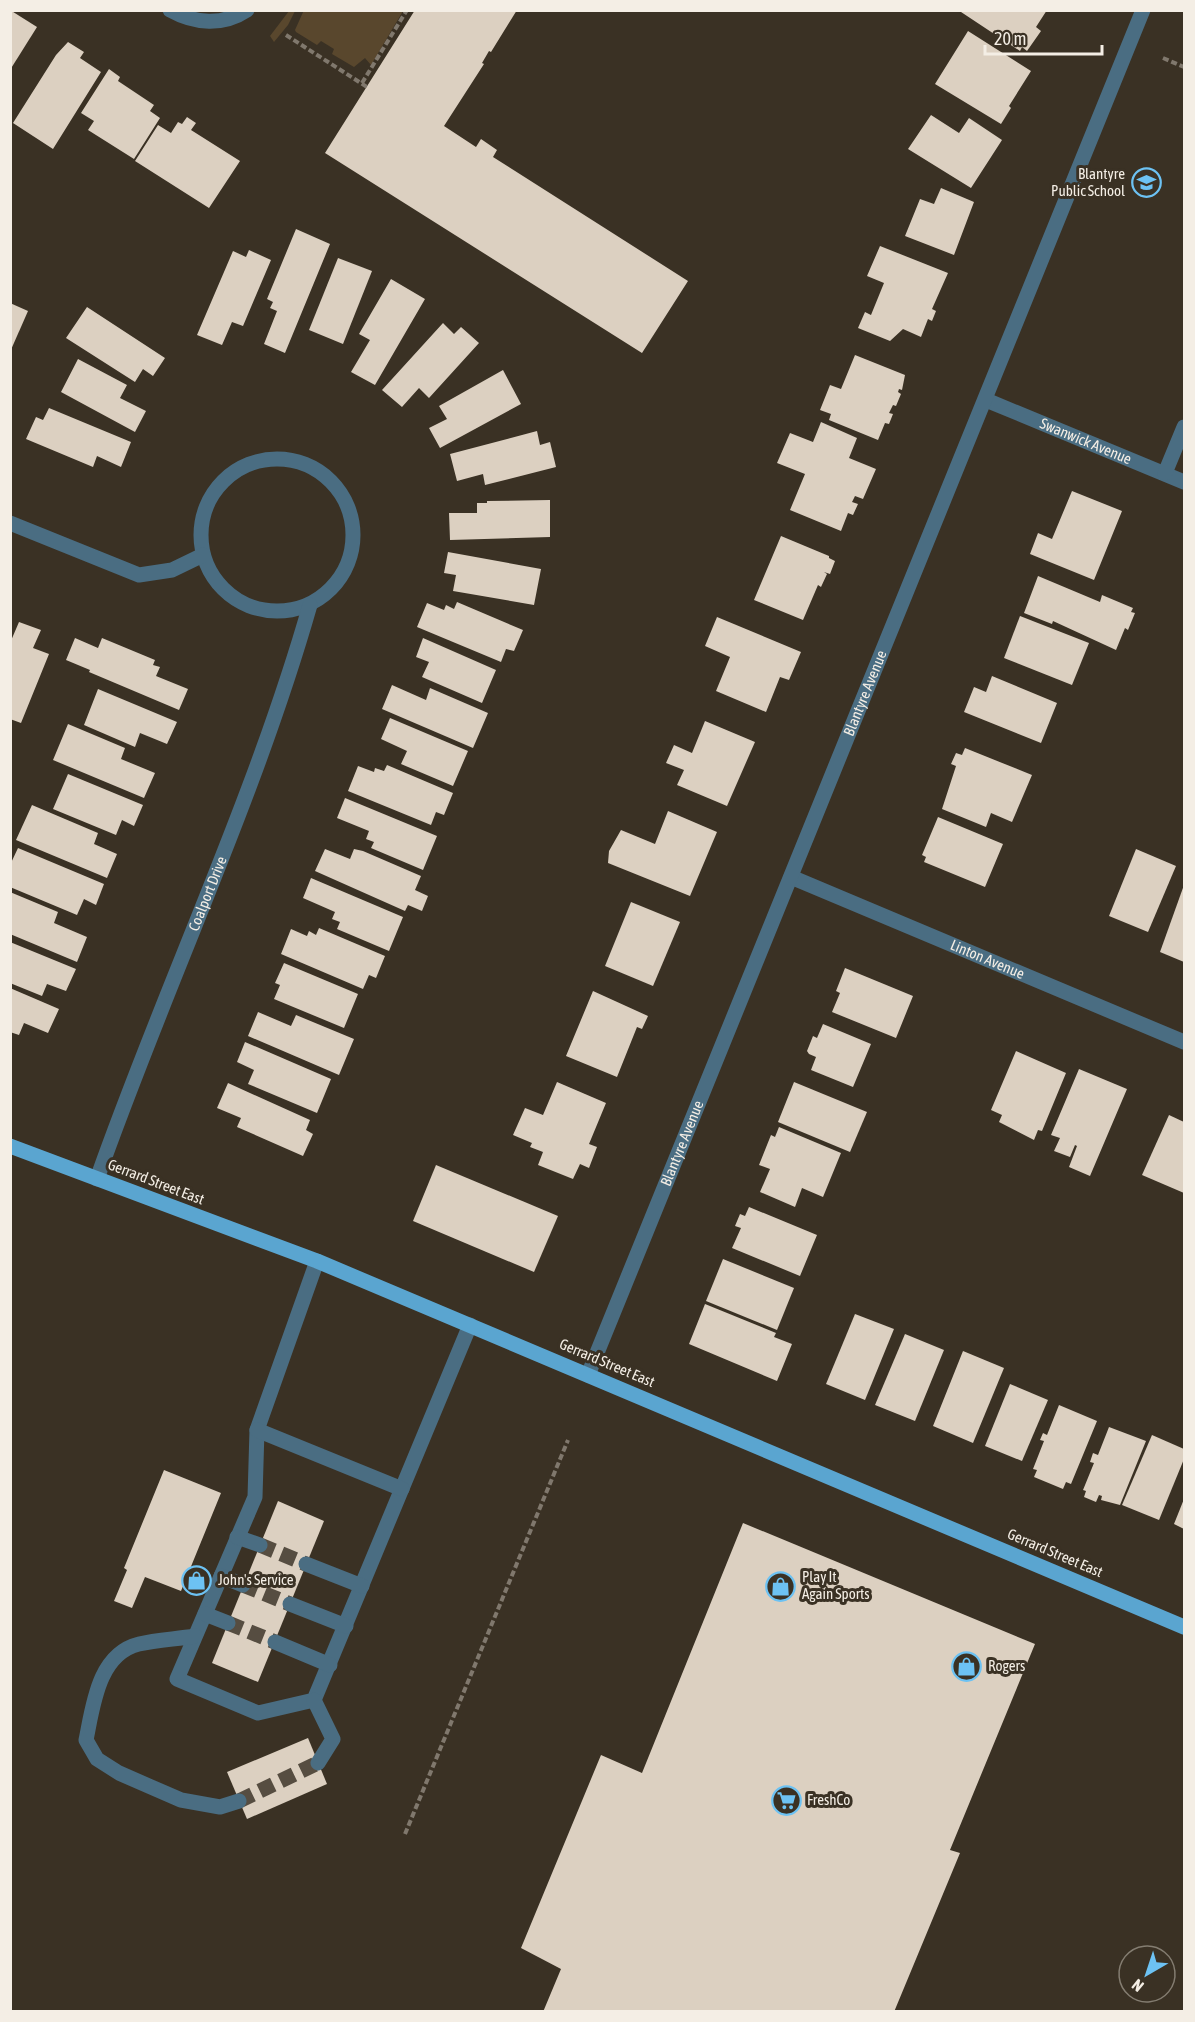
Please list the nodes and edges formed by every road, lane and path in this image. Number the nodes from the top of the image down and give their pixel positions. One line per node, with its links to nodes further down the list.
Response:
1 (170, 10): 2 (street)
2 (247, 10)
3 (407, 10): 8 (path)
4 (1143, 10): 10 (street, Blantyre Avenue)
5 (286, 35): 8 (path)
6 (1163, 58): 7 (path)
7 (1185, 67)
8 (362, 83): 9 (path)
9 (367, 87)
10 (986, 400): 12 (street, Swanwick Avenue); 17 (street, Blantyre Avenue)
11 (1185, 427): 12 (street)
12 (1165, 474): 13 (street, Swanwick Avenue)
13 (1185, 482)
14 (10, 524): 15 (street)
15 (203, 555): 16 (street); 16 (street)
16 (310, 605): 20 (street, Coalport Drive)
17 (792, 877): 18 (street, Linton Avenue); 23 (street, Blantyre Avenue)
18 (1185, 1042)
19 (10, 1146): 20 (main road, Gerrard Street East)
20 (97, 1179): 21 (main road, Gerrard Street East)
21 (316, 1261): 22 (main road, Gerrard Street East); 24 (street)
22 (470, 1325): 23 (main road, Gerrard Street East); 26 (street)
23 (588, 1375): 37 (main road, Gerrard Street East)
24 (257, 1430): 26 (street); 27 (street)
25 (568, 1440): 44 (path)
26 (402, 1489): 32 (street)
27 (237, 1537): 28 (street); 30 (street)
28 (260, 1545)
29 (306, 1564): 32 (street)
30 (221, 1576): 31 (street); 34 (street)
31 (243, 1585)
32 (362, 1586): 36 (street)
33 (290, 1604): 36 (street)
34 (205, 1614): 35 (street); 38 (street)
35 (228, 1623)
36 (346, 1626): 40 (street)
37 (1185, 1628)
38 (195, 1636): 41 (street); 43 (street)
39 (275, 1642): 40 (street)
40 (330, 1665): 41 (street)
41 (314, 1700): 42 (street)
42 (318, 1763)
43 (239, 1801)
44 (405, 1834)

